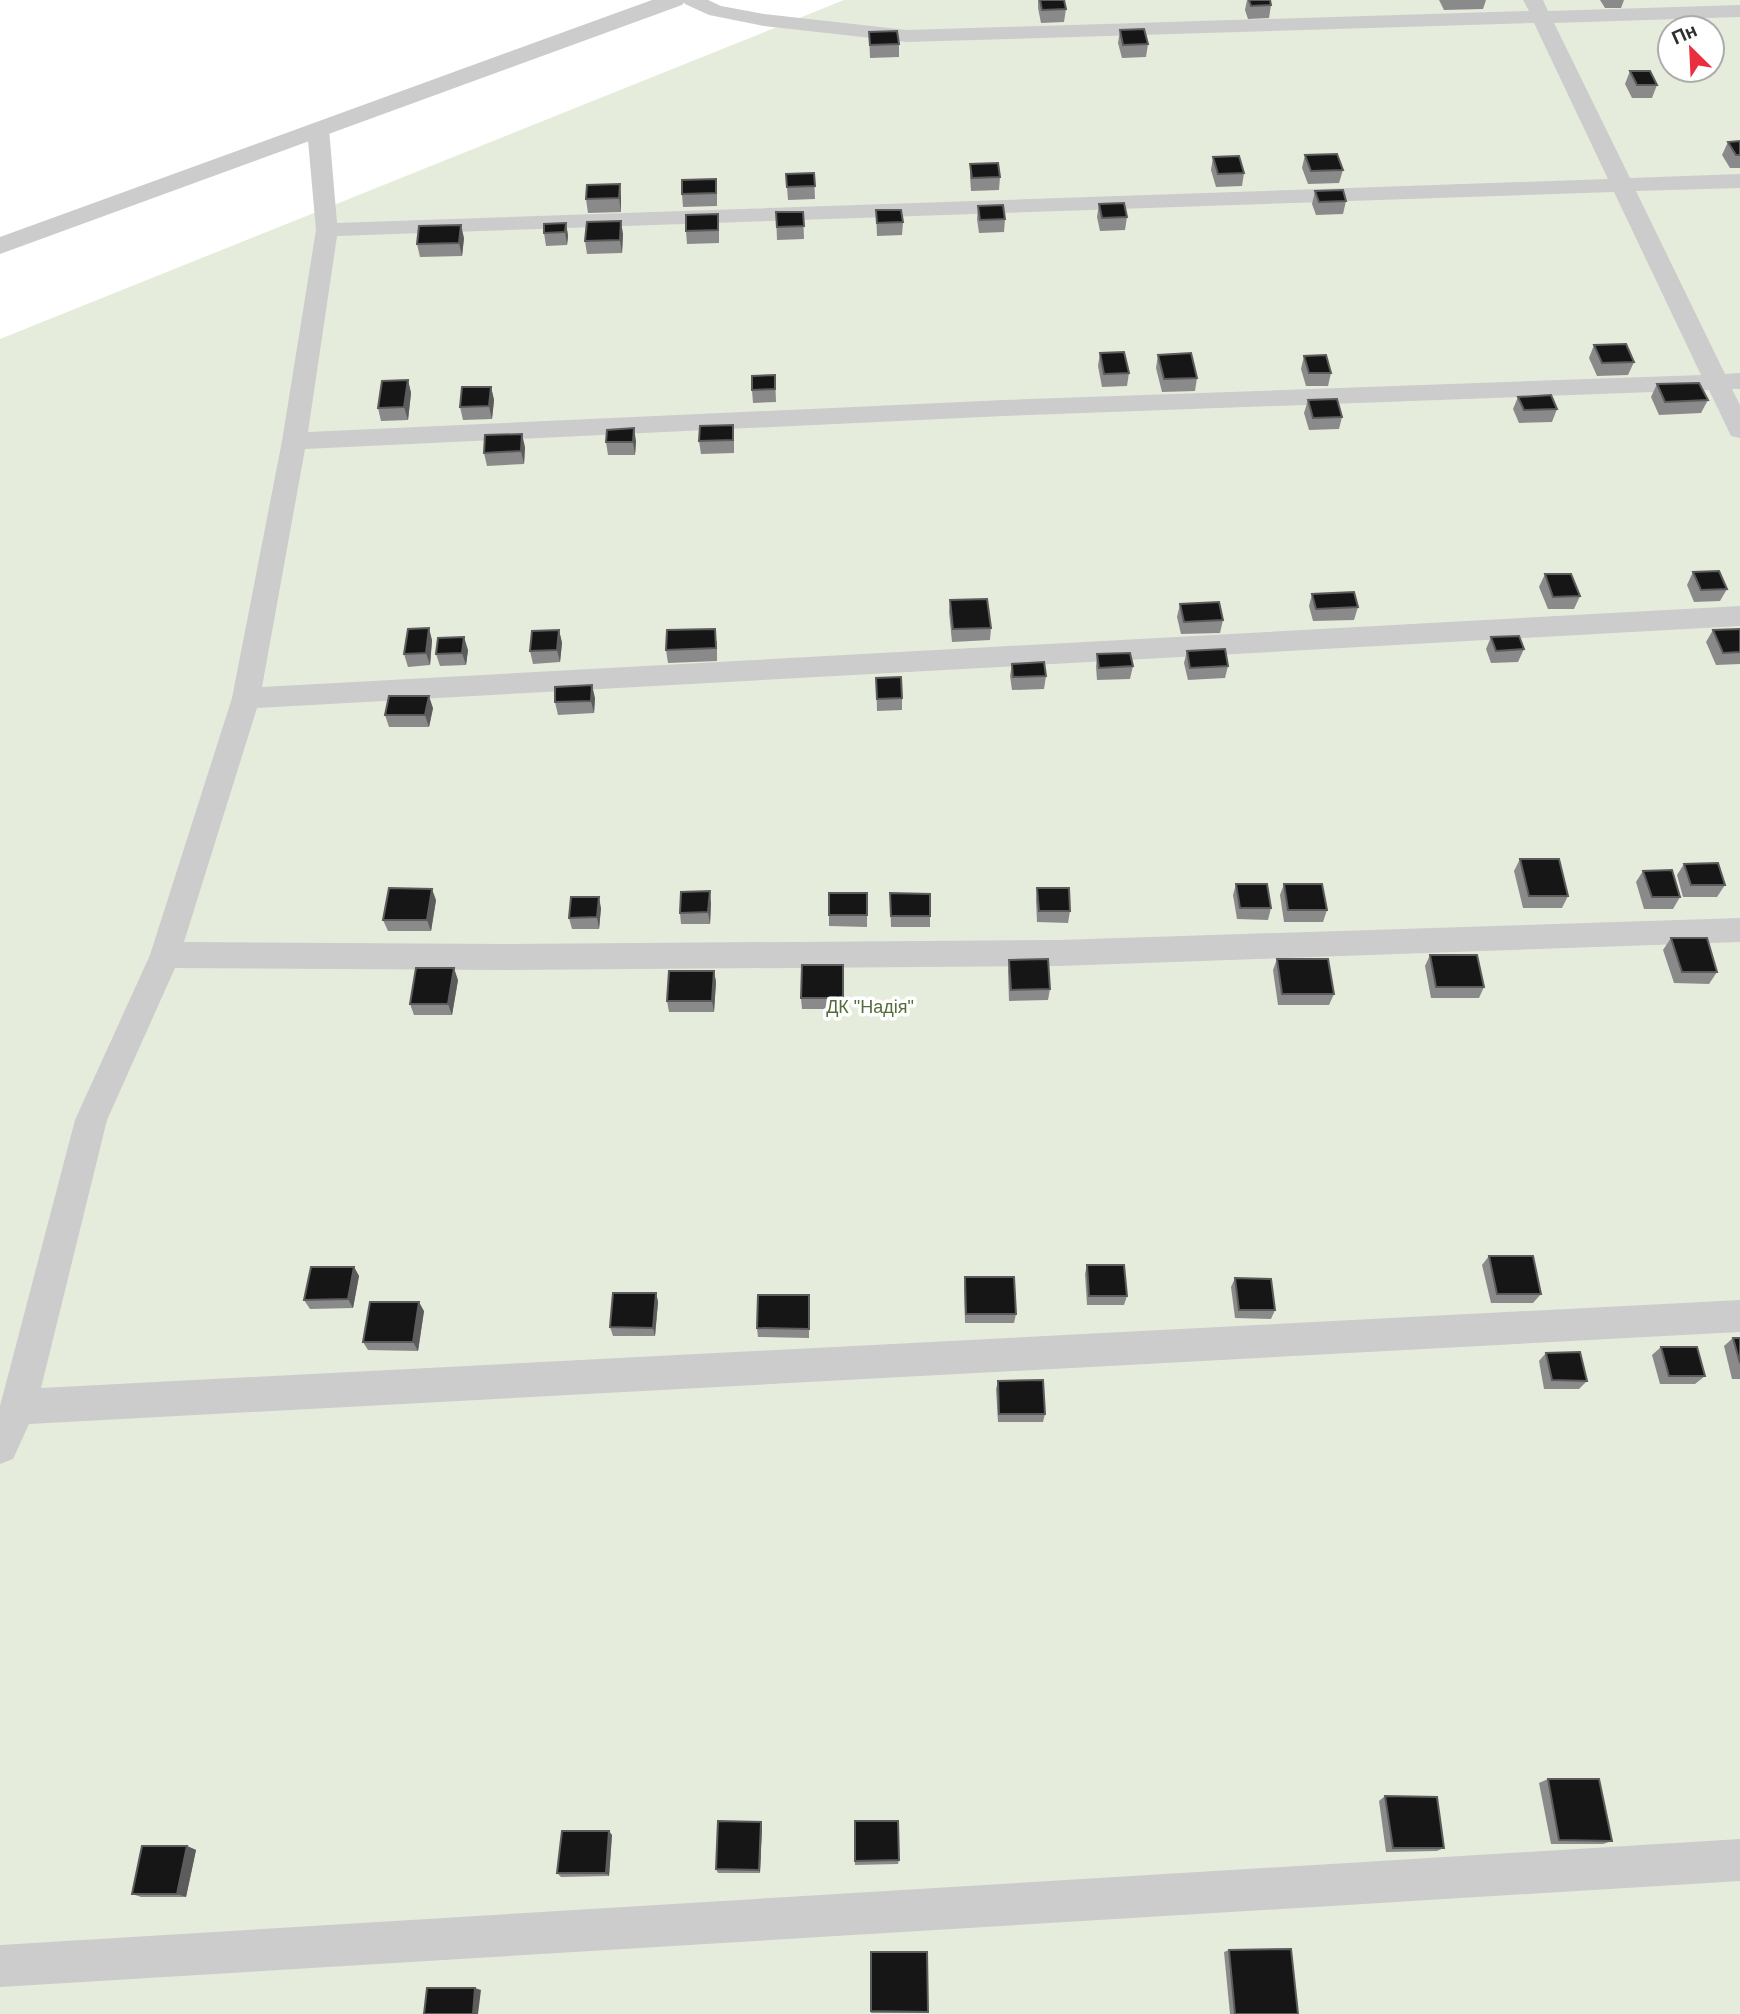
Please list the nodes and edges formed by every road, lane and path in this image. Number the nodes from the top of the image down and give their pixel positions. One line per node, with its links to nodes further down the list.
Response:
1 (674, 0): 5 (street)
2 (692, 0): 3 (lane)
3 (1538, 8): 4 (lane); 7 (lane)
4 (1740, 11)
5 (318, 129): 8 (lane); 9 (street)
6 (1740, 181): 7 (lane)
7 (1625, 186): 8 (lane); 10 (lane)
8 (327, 230): 12 (lane)
9 (0, 246)
10 (1729, 381): 11 (lane); 12 (lane)
11 (1740, 430)
12 (294, 442): 14 (lane)
13 (1740, 616): 14 (lane)
14 (246, 698): 16 (lane)
15 (1740, 930): 16 (lane)
16 (165, 955): 18 (lane)
17 (1740, 1315): 18 (lane)
18 (18, 1406): 19 (lane)
19 (0, 1446)
20 (1740, 1860): 21 (lane)
21 (0, 1966)

